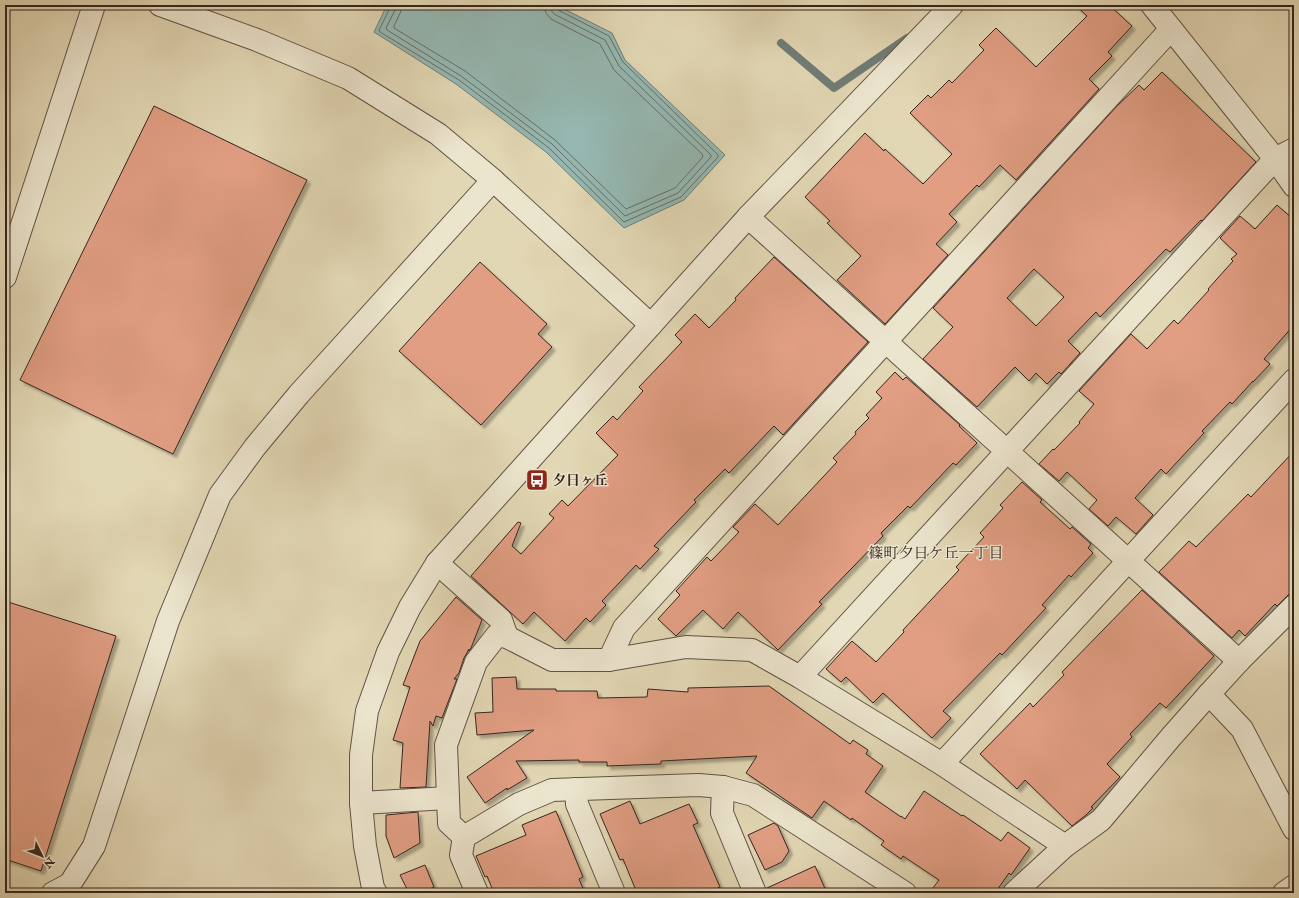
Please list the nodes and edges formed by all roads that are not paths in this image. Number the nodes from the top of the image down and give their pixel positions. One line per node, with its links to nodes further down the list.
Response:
1 (94, 5): 11 (street)
2 (160, 5): 8 (street)
3 (952, 5): 10 (street)
4 (1152, 5): 5 (street)
5 (1171, 29): 7 (street); 13 (street)
6 (1294, 149): 7 (street)
7 (1275, 159): 9 (street); 15 (street)
8 (493, 180): 12 (street); 33 (street)
9 (1294, 186)
10 (748, 217): 12 (street); 13 (street)
11 (5, 277)
12 (651, 325): 17 (street)
13 (885, 341): 15 (street); 20 (street)
14 (1294, 380): 16 (street)
15 (1007, 451): 16 (street); 22 (street)
16 (1128, 561): 21 (street); 24 (street)
17 (437, 563): 19 (street); 28 (street)
18 (1294, 606): 21 (street)
19 (507, 637): 20 (street); 27 (street)
20 (609, 660): 22 (street)
21 (1239, 661): 23 (street)
22 (800, 677): 24 (street)
23 (1209, 694): 29 (street); 31 (street)
24 (942, 764): 31 (street)
25 (723, 787): 26 (street); 37 (street); 38 (street)
26 (576, 788): 30 (street); 36 (street)
27 (448, 798): 28 (street); 30 (street)
28 (361, 803): 34 (street)
29 (1294, 829)
30 (464, 837): 35 (street)
31 (1065, 846): 39 (street)
32 (1294, 886): 40 (street)
33 (54, 893)
34 (376, 893)
35 (477, 893)
36 (614, 893)
37 (755, 893)
38 (906, 893)
39 (1014, 893)
40 (1284, 893)

